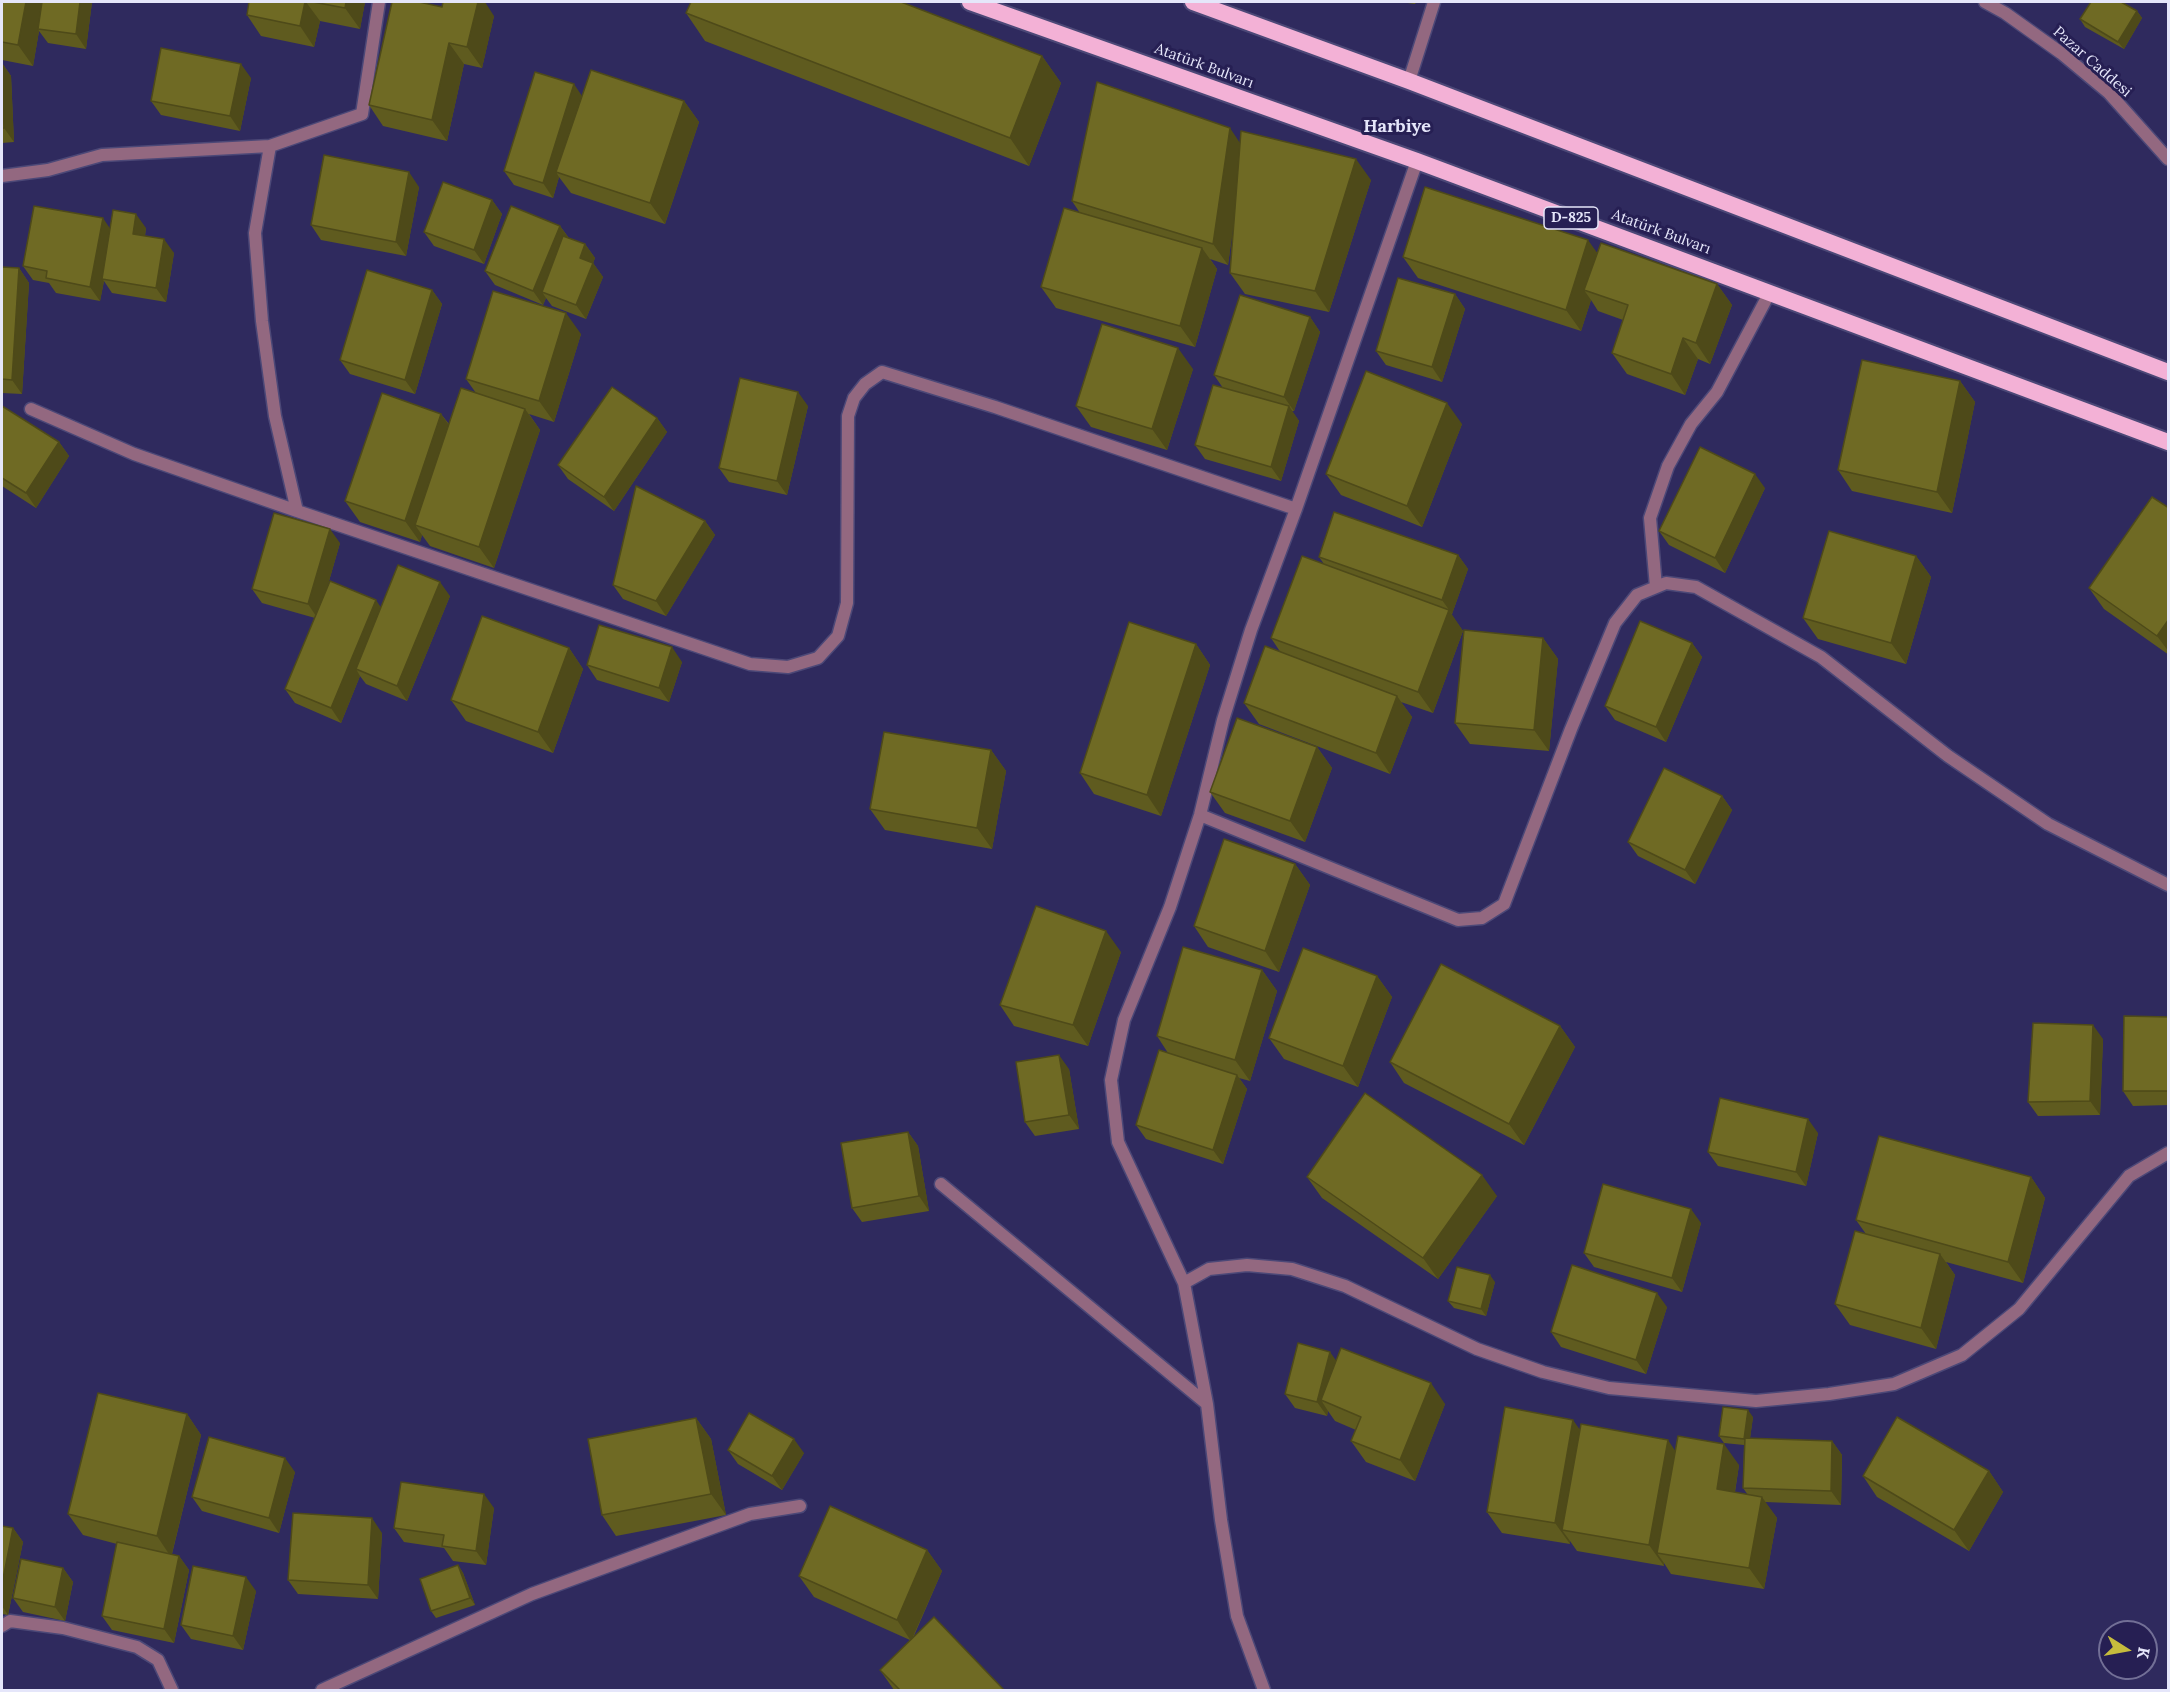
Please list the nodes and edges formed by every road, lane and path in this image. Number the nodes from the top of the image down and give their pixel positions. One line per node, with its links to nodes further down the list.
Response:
1 (380, 2): 7 (street)
2 (970, 2): 9 (highway, Atatürk Bulvarı / D-825)
3 (1193, 2): 6 (highway)
4 (1434, 2): 6 (street)
5 (1984, 2): 8 (street, Pazar Caddesi)
6 (1409, 81): 12 (highway)
7 (270, 147): 10 (street); 16 (street)
8 (2169, 159)
9 (1417, 161): 11 (highway, Atatürk Bulvarı / D-825); 15 (street)
10 (2, 176)
11 (1770, 292): 14 (highway, Atatürk Bulvarı / D-825); 17 (street)
12 (2169, 372)
13 (31, 409): 16 (street)
14 (2169, 442)
15 (1296, 509): 16 (street); 18 (street)
16 (297, 511)
17 (1656, 587): 18 (street); 19 (street)
18 (1200, 815): 22 (street)
19 (2169, 885)
20 (2169, 1153): 22 (street)
21 (941, 1184): 23 (street)
22 (1184, 1283): 23 (street)
23 (1207, 1404): 28 (street)
24 (800, 1506): 27 (street)
25 (2, 1626): 26 (street)
26 (172, 1690)
27 (322, 1690)
28 (1264, 1690)

